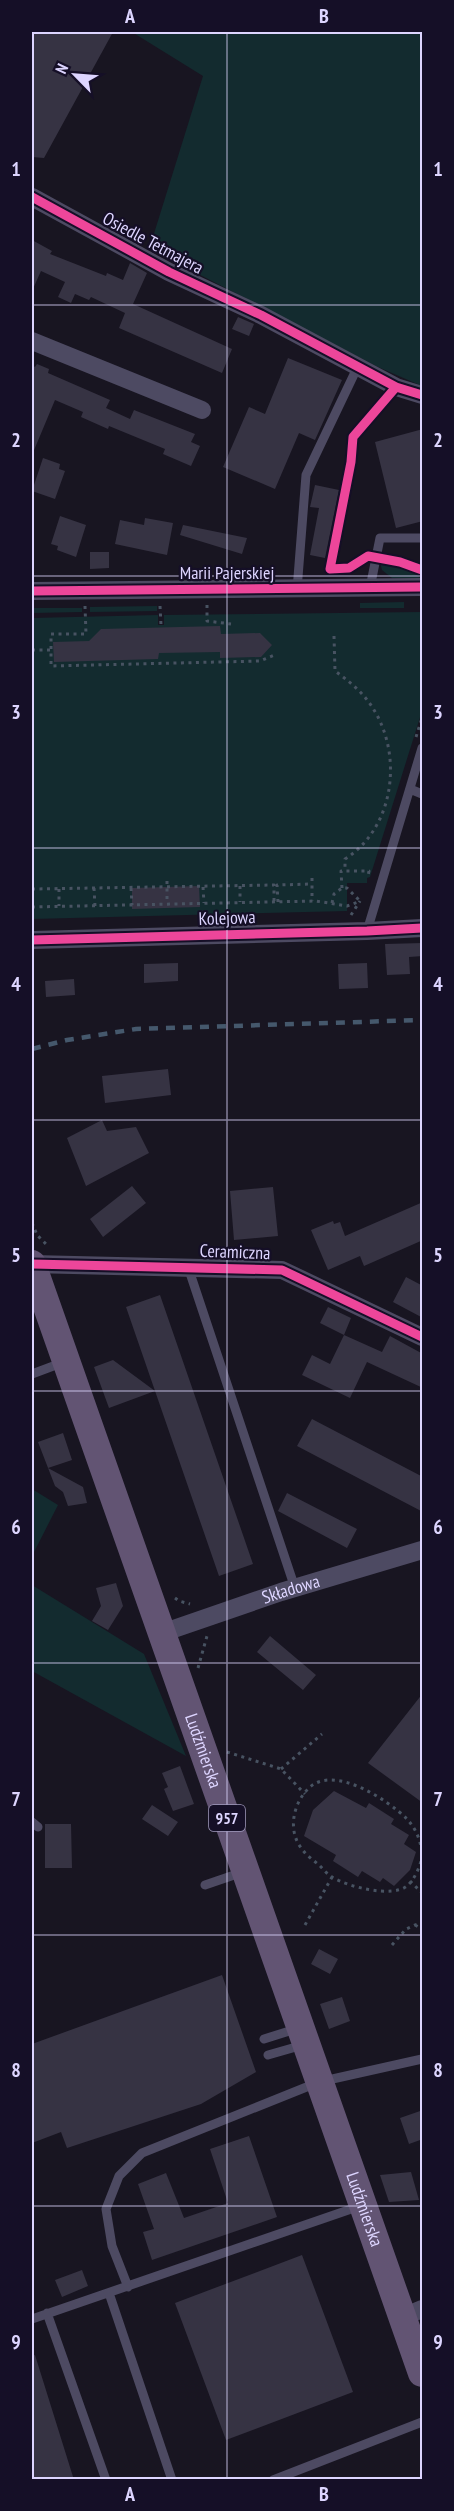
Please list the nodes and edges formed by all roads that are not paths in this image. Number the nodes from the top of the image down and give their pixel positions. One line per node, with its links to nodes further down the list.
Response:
1 (32, 197): 3 (street, Osiedle Tetmajera)
2 (32, 341): 5 (street)
3 (358, 366): 4 (street, Osiedle Tetmajera); 9 (lane)
4 (423, 395)
5 (202, 410)
6 (423, 538): 8 (lane)
7 (423, 587): 8 (street, Marii Pajerskiej)
8 (370, 588): 9 (street, Marii Pajerskiej)
9 (297, 590): 10 (street, Marii Pajerskiej)
10 (32, 591)
11 (423, 748): 12 (lane)
12 (410, 789): 13 (lane); 15 (lane)
13 (423, 794)
14 (423, 928): 15 (street, Kolejowa)
15 (367, 932): 16 (street, Kolejowa)
16 (32, 940)
17 (32, 1264): 18 (street, Ceramiczna); 20 (main road, Ludźmierska / 957)
18 (188, 1267): 19 (street, Ceramiczna); 23 (lane)
19 (423, 1337)
20 (66, 1361): 21 (lane); 24 (main road, Ludźmierska / 957)
21 (32, 1374)
22 (423, 1550): 23 (street, Składowa)
23 (295, 1588): 24 (street, Składowa)
24 (162, 1633): 25 (main road, Ludźmierska / 957)
25 (245, 1872): 26 (lane); 27 (main road, Ludźmierska / 957)
26 (205, 1885)
27 (304, 2036): 28 (lane); 29 (lane); 31 (main road, Ludźmierska / 957)
28 (264, 2039)
29 (268, 2055)
30 (423, 2059): 31 (lane)
31 (319, 2082): 32 (main road, Ludźmierska / 957); 33 (lane)
32 (362, 2205): 33 (lane); 36 (main road, Ludźmierska / 957)
33 (128, 2286): 34 (lane)
34 (109, 2293): 35 (lane); 41 (lane)
35 (47, 2313): 37 (lane); 40 (lane)
36 (413, 2313): 38 (main road, Ludźmierska / 957)
37 (32, 2319)
38 (423, 2373)
39 (423, 2422): 42 (lane)
40 (106, 2480)
41 (172, 2480)
42 (273, 2480)

